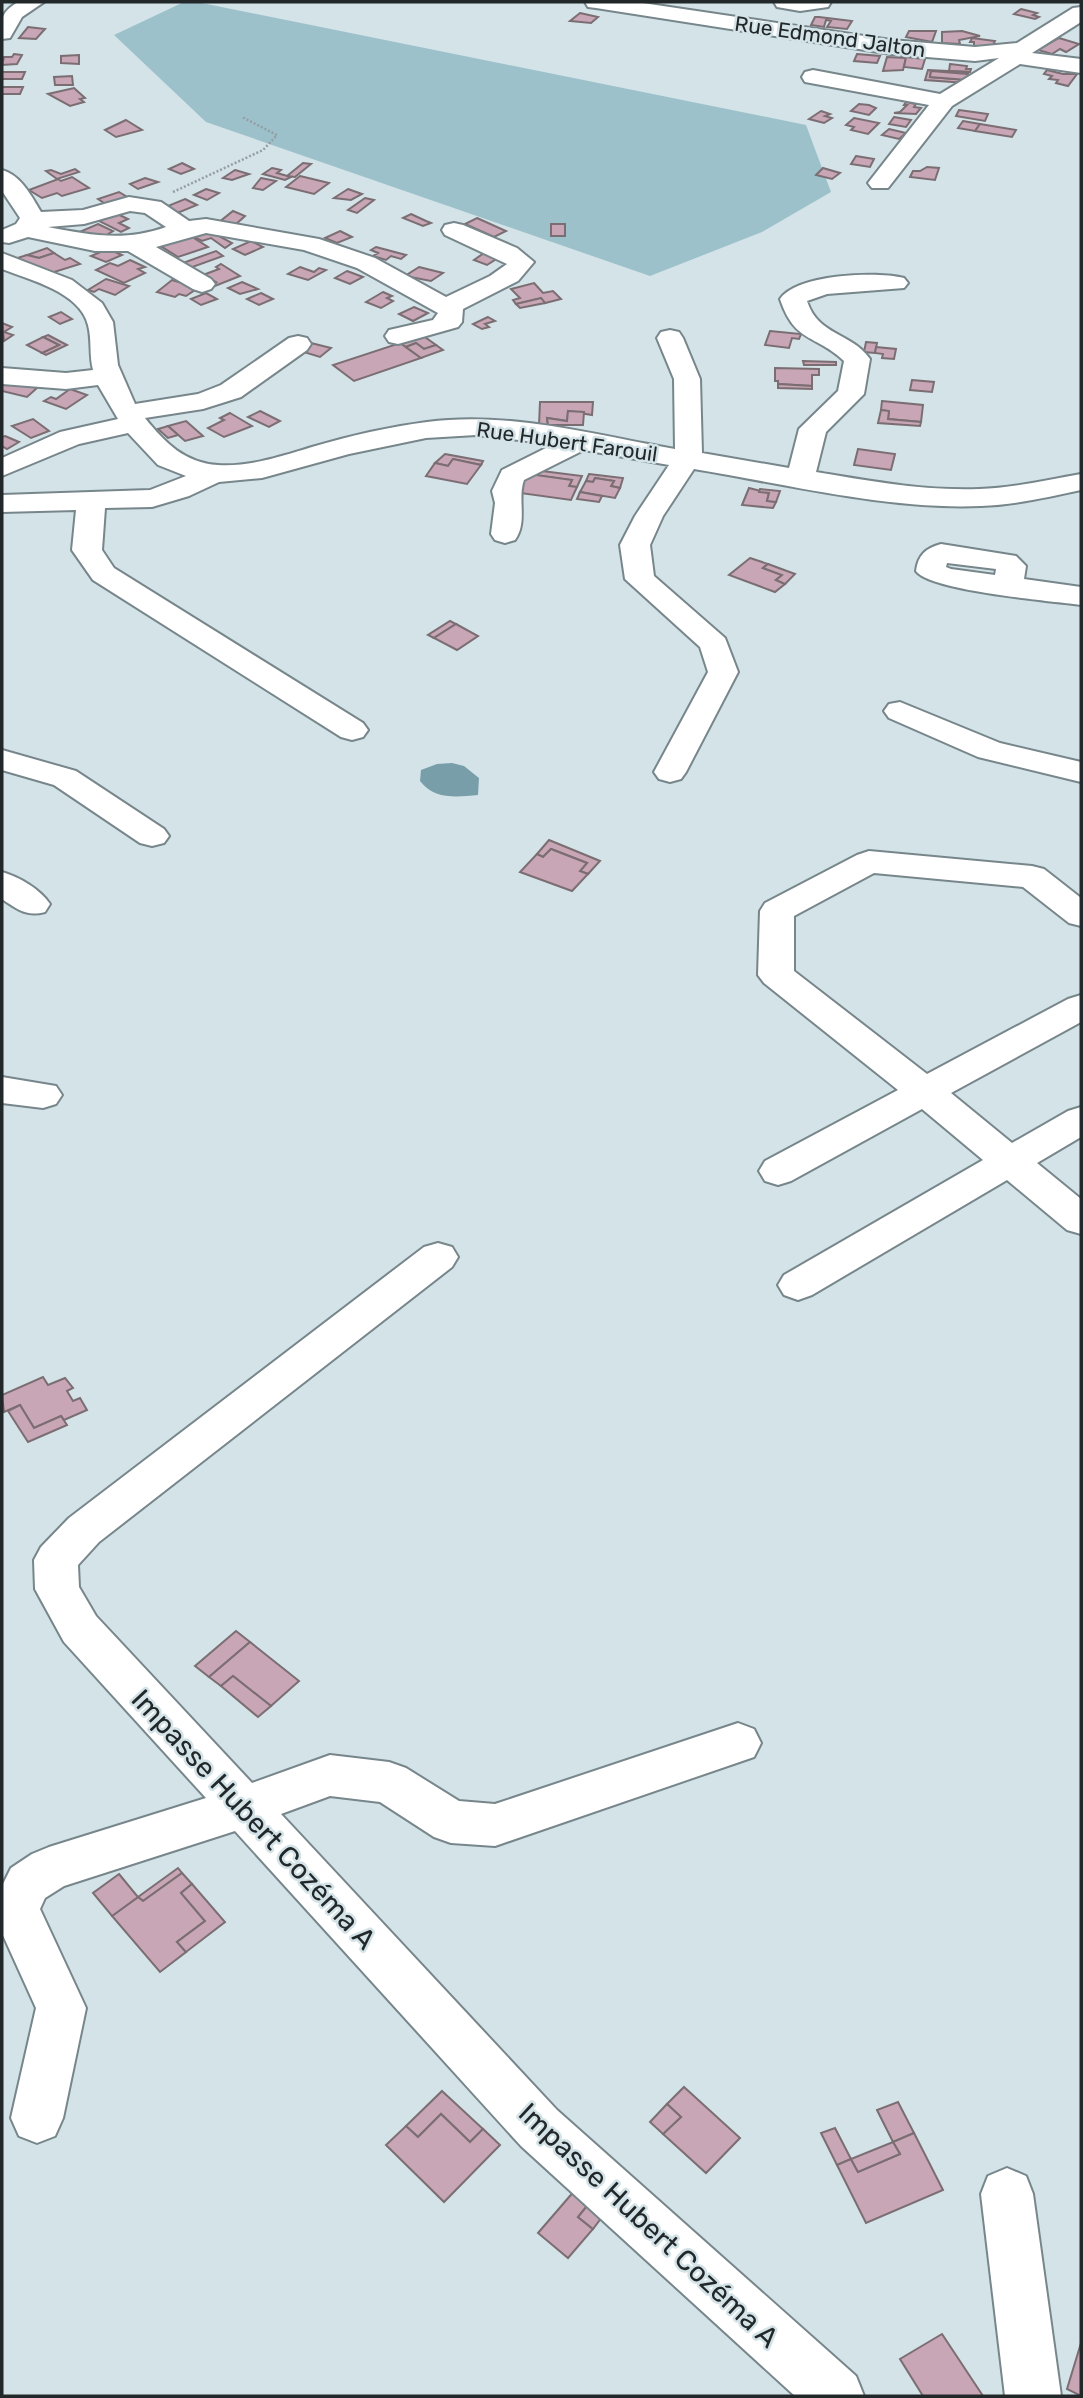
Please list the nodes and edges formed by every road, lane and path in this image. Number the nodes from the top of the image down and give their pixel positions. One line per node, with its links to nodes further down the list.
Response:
1 (33, 2): 6 (street)
2 (785, 2): 3 (street)
3 (820, 2)
4 (606, 3): 7 (street, Rue Edmond Jalton)
5 (1081, 13): 7 (street)
6 (2, 33)
7 (1020, 53): 8 (street); 10 (street)
8 (1081, 66)
9 (813, 77): 10 (street)
10 (944, 101): 13 (street)
11 (242, 117): 14 (path)
12 (2, 177): 15 (street)
13 (880, 183)
14 (144, 205): 15 (street); 16 (street)
15 (28, 224): 18 (street); 19 (street)
16 (185, 229): 19 (street); 23 (street)
17 (454, 230): 23 (street)
18 (2, 240)
19 (133, 243): 22 (street)
20 (2, 261): 28 (street, Rue Hubert Farouil)
21 (895, 283): 34 (street)
22 (202, 284)
23 (447, 306): 24 (street)
24 (398, 336)
25 (670, 338): 31 (street)
26 (298, 344): 29 (street)
27 (2, 376): 28 (street)
28 (109, 376): 29 (street, Rue Hubert Farouil)
29 (130, 419): 32 (street); 33 (street, Rue Hubert Farouil)
30 (579, 440): 31 (street, Rue Hubert Farouil); 33 (street, Rue Hubert Farouil); 38 (street)
31 (687, 459): 34 (street, Rue Hubert Farouil); 44 (street)
32 (2, 468)
33 (215, 474): 36 (street)
34 (801, 478): 35 (street, Rue Hubert Farouil)
35 (1081, 482)
36 (91, 501): 37 (street); 42 (street)
37 (2, 504)
38 (505, 534)
39 (1008, 585): 40 (street)
40 (1081, 596)
41 (900, 711): 45 (street)
42 (352, 730)
43 (2, 760): 46 (street)
44 (670, 772)
45 (1081, 772)
46 (152, 836)
47 (2, 883): 48 (street)
48 (33, 904)
49 (1081, 915): 52 (street)
50 (1081, 1007): 52 (street)
51 (2, 1090): 53 (street)
52 (925, 1092): 55 (street); 56 (street)
53 (43, 1096)
54 (1081, 1120): 55 (street)
55 (1012, 1161): 57 (street); 59 (street)
56 (779, 1171)
57 (1081, 1220)
58 (438, 1257): 61 (street, Impasse Hubert Cozéma A)
59 (798, 1285)
60 (738, 1743): 61 (street)
61 (244, 1807): 62 (street); 64 (street, Impasse Hubert Cozéma A)
62 (37, 2118)
63 (1007, 2194): 65 (street)
64 (836, 2396)
65 (1033, 2396)

